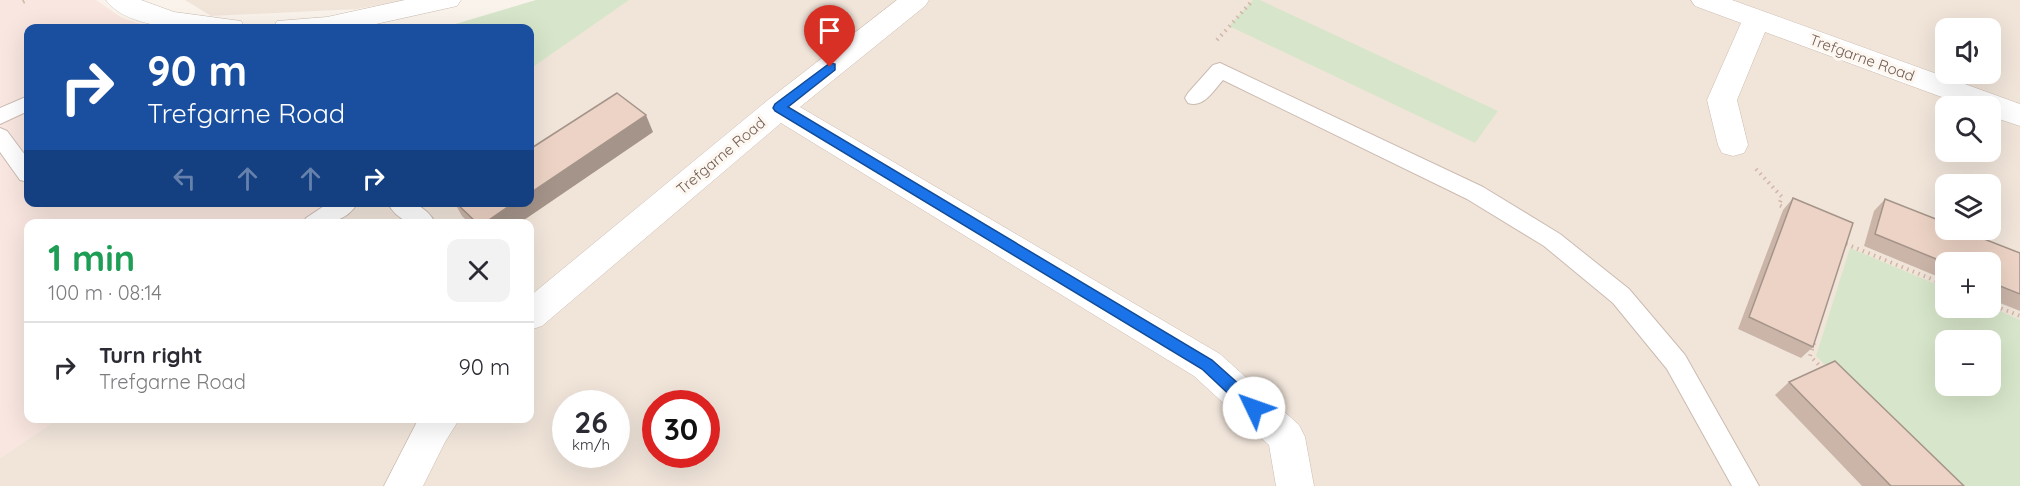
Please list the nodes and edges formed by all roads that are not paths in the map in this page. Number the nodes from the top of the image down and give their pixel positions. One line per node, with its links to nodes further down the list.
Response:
1 (120, 0): 6 (street)
2 (447, 0): 7 (street)
3 (915, 0): 10 (street, Trefgarne Road)
4 (1705, 0): 5 (street, Trefgarne Road)
5 (1757, 19): 11 (street, Trefgarne Road); 14 (street)
6 (176, 24)
7 (336, 24)
8 (1195, 98): 24 (lane)
9 (24, 105): 12 (lane)
10 (779, 108): 20 (street, Trefgarne Road); 23 (street)
11 (2020, 115)
12 (0, 117)
13 (0, 136): 15 (lane)
14 (1733, 145)
15 (24, 169)
16 (340, 207): 18 (lane)
17 (404, 207): 19 (lane)
18 (322, 219)
19 (419, 219)
20 (534, 308)
21 (438, 423): 22 (street)
22 (404, 486)
23 (1295, 486)
24 (1746, 486)

